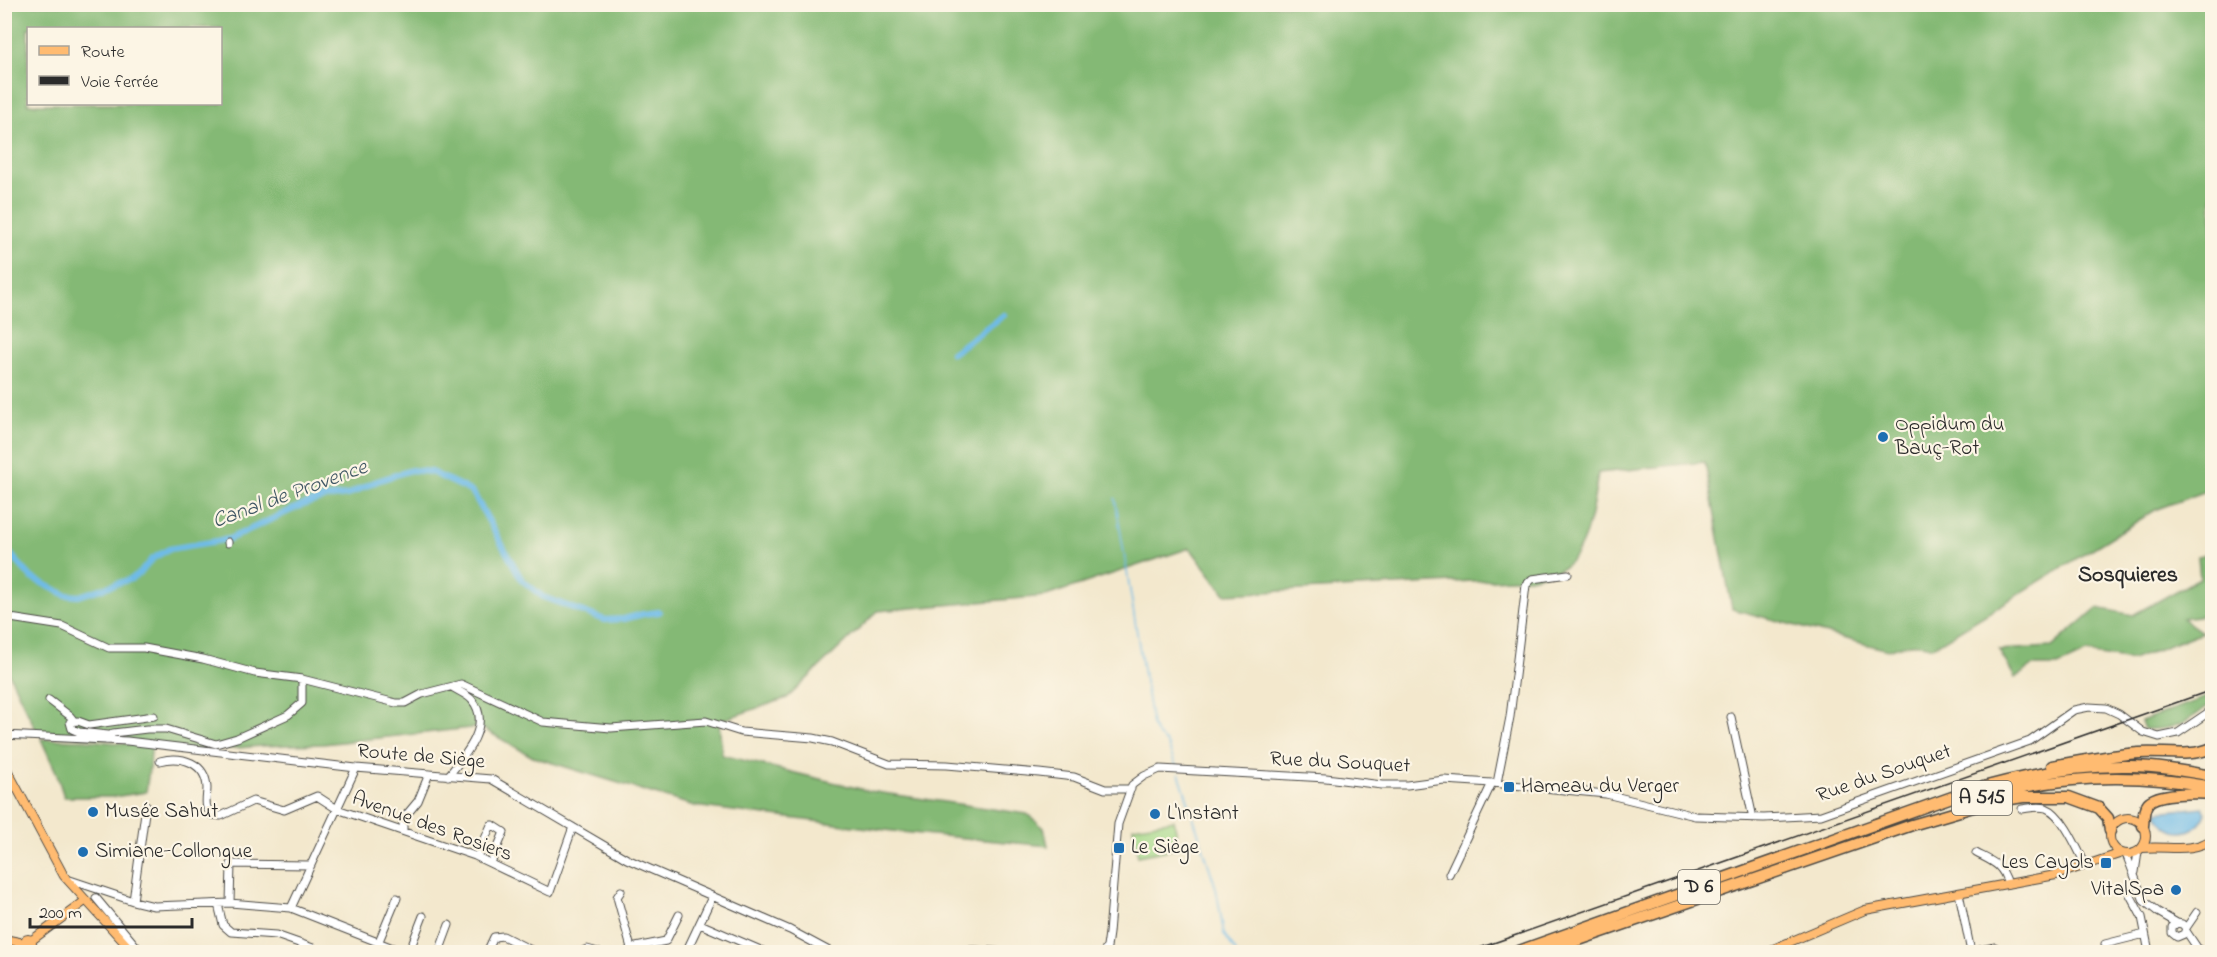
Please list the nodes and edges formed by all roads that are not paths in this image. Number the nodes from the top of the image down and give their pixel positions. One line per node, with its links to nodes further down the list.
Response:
1 (1568, 574): 19 (street)
2 (4, 617): 3 (street)
3 (302, 679): 4 (street); 11 (street)
4 (452, 687): 17 (street); 21 (street)
5 (49, 700): 9 (street)
6 (2212, 710): 26 (street, Rue du Souquet)
7 (154, 716): 9 (street)
8 (1731, 717): 26 (street)
9 (74, 721): 11 (street)
10 (4, 735): 11 (street, Route de Siège)
11 (107, 738): 15 (street, Route de Siège)
12 (2212, 748): 27 (highway)
13 (160, 760): 25 (street, Avenue des Rosiers)
14 (4, 764): 46 (main road)
15 (356, 768): 16 (street, Route de Siège); 25 (street)
16 (429, 774): 17 (street, Route de Siège); 30 (street)
17 (448, 776): 29 (street, Route de Siège)
18 (2212, 776): 27 (highway, A 515)
19 (1494, 783): 21 (street, Rue du Souquet); 26 (street, Rue du Souquet); 43 (street)
20 (2212, 787): 45 (highway, A 515)
21 (1131, 789): 89 (street)
22 (2212, 794): 28 (highway)
23 (146, 805): 55 (street)
24 (2022, 808): 42 (street)
25 (337, 809): 30 (street, Avenue des Rosiers); 41 (street)
26 (1753, 818)
27 (1881, 822): 90 (highway, D 6)
28 (2143, 826): 31 (main road); 32 (main road)
29 (573, 827): 40 (street, Avenue des Rosiers); 53 (street, Route de Siège)
30 (403, 831): 38 (street, Avenue des Rosiers)
31 (2110, 837): 37 (main road); 39 (main road); 45 (highway)
32 (2146, 837): 34 (main road); 35 (main road)
33 (2212, 839): 34 (main road)
34 (2161, 846): 35 (main road)
35 (2140, 850): 37 (main road); 44 (street)
36 (1976, 853): 47 (street)
37 (2124, 854): 39 (main road); 44 (street)
38 (477, 857): 40 (street, Avenue des Rosiers); 40 (street)
39 (2097, 861): 42 (main road)
40 (491, 863)
41 (311, 865): 57 (street); 59 (street)
42 (2086, 866): 47 (main road)
43 (1449, 874)
44 (2135, 874): 64 (street)
45 (1762, 876): 91 (highway, D 6)
46 (66, 878): 49 (street); 58 (main road)
47 (2008, 884): 51 (main road)
48 (2127, 890): 66 (street)
49 (104, 891): 54 (street); 55 (street)
50 (621, 891): 72 (street)
51 (1959, 892): 71 (street); 92 (main road)
52 (397, 897): 68 (street)
53 (712, 897): 62 (street); 86 (street, Route de Siège)
54 (96, 898): 58 (street); 75 (street)
55 (133, 901): 56 (street)
56 (218, 903): 57 (street); 76 (street)
57 (230, 903): 59 (street)
58 (88, 904): 70 (main road); 74 (main road)
59 (291, 908): 68 (street)
60 (679, 915): 72 (street)
61 (423, 916): 78 (street)
62 (700, 924): 84 (street); 85 (street)
63 (448, 925): 79 (street)
64 (2176, 925): 65 (street); 65 (street); 65 (street)
65 (2184, 932): 73 (street)
66 (2145, 934): 69 (street); 93 (street)
67 (4, 939): 70 (main road)
68 (379, 941): 77 (street)
69 (2105, 944)
70 (28, 946)
71 (1995, 947)
72 (629, 950)
73 (2199, 950)
74 (133, 952)
75 (141, 952)
76 (314, 952)
77 (404, 952)
78 (409, 952)
79 (439, 952)
80 (487, 952): 81 (street)
81 (535, 952)
82 (581, 952): 83 (street)
83 (598, 952)
84 (686, 952)
85 (765, 952)
86 (831, 952)
87 (920, 952): 88 (street)
88 (1007, 952)
89 (1104, 952)
90 (1516, 952)
91 (1544, 952)
92 (1766, 952)
93 (2149, 952)

